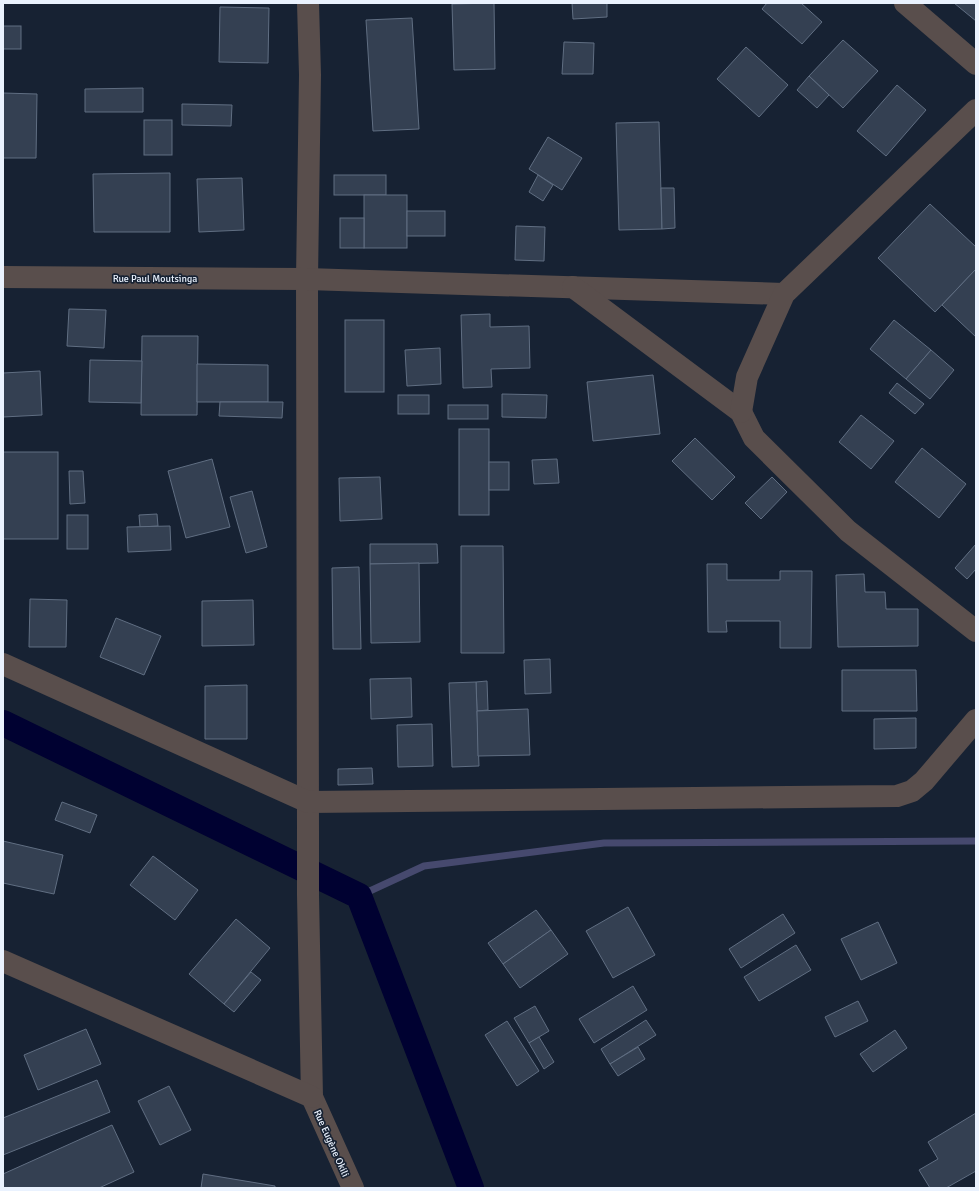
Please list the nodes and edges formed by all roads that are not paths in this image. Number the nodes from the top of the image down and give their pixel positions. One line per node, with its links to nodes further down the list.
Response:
1 (308, 3): 6 (street)
2 (904, 3): 3 (street)
3 (976, 64)
4 (976, 110): 8 (street)
5 (3, 277): 6 (street, Rue Paul Moutsinga)
6 (307, 279): 7 (street, Rue Paul Moutsinga); 13 (street)
7 (574, 287): 8 (street, Rue Paul Moutsinga); 9 (street)
8 (784, 294): 9 (street)
9 (741, 412): 10 (street)
10 (976, 631)
11 (3, 664): 13 (street)
12 (976, 720): 13 (street)
13 (308, 802): 15 (street)
14 (3, 961): 15 (street)
15 (312, 1097): 16 (street, Rue Eugène Okili)
16 (353, 1188)

